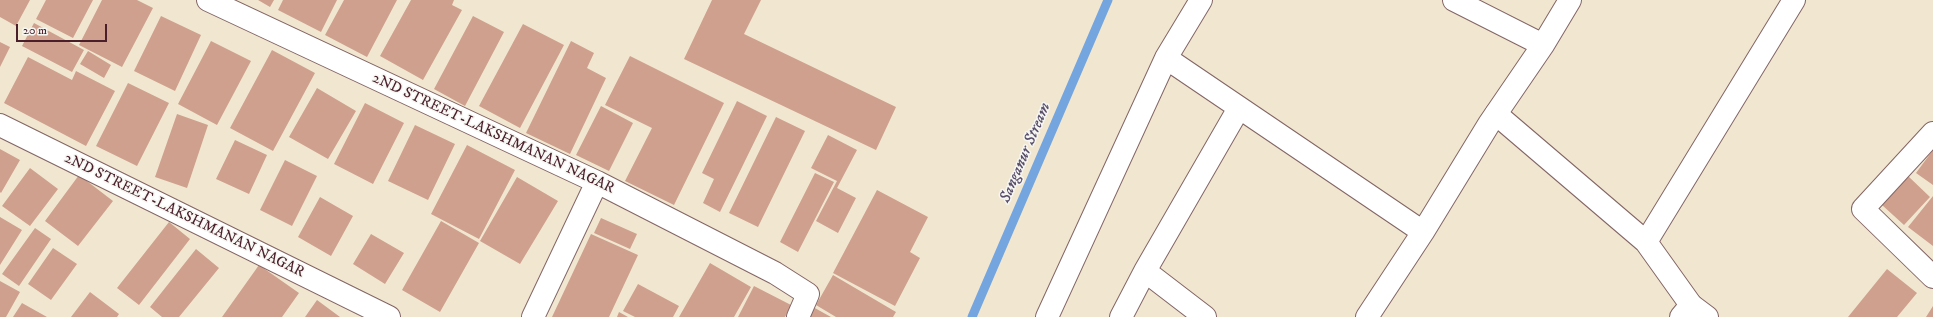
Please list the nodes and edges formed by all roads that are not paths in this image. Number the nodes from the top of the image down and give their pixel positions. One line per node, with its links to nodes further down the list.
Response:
1 (208, 0): 12 (street, 2ND STREET-LAKSHMANAN NAGAR)
2 (1201, 0): 7 (street)
3 (1454, 0): 6 (street)
4 (1570, 0): 6 (street)
5 (1794, 0): 14 (street)
6 (1543, 45): 9 (street)
7 (1166, 58): 8 (street); 21 (street)
8 (1239, 108): 13 (street); 15 (street)
9 (1496, 114): 13 (street); 14 (street)
10 (0, 126): 18 (street, 2ND STREET-LAKSHMANAN NAGAR)
11 (1933, 133): 16 (street)
12 (597, 182): 19 (street); 20 (street, 2ND STREET-LAKSHMANAN NAGAR)
13 (1423, 232): 24 (street)
14 (1646, 242): 17 (street)
15 (1145, 271): 22 (street); 23 (street)
16 (1933, 277)
17 (1693, 313)
18 (389, 317)
19 (533, 317)
20 (798, 317)
21 (1047, 317)
22 (1121, 317)
23 (1205, 317)
24 (1367, 317)

